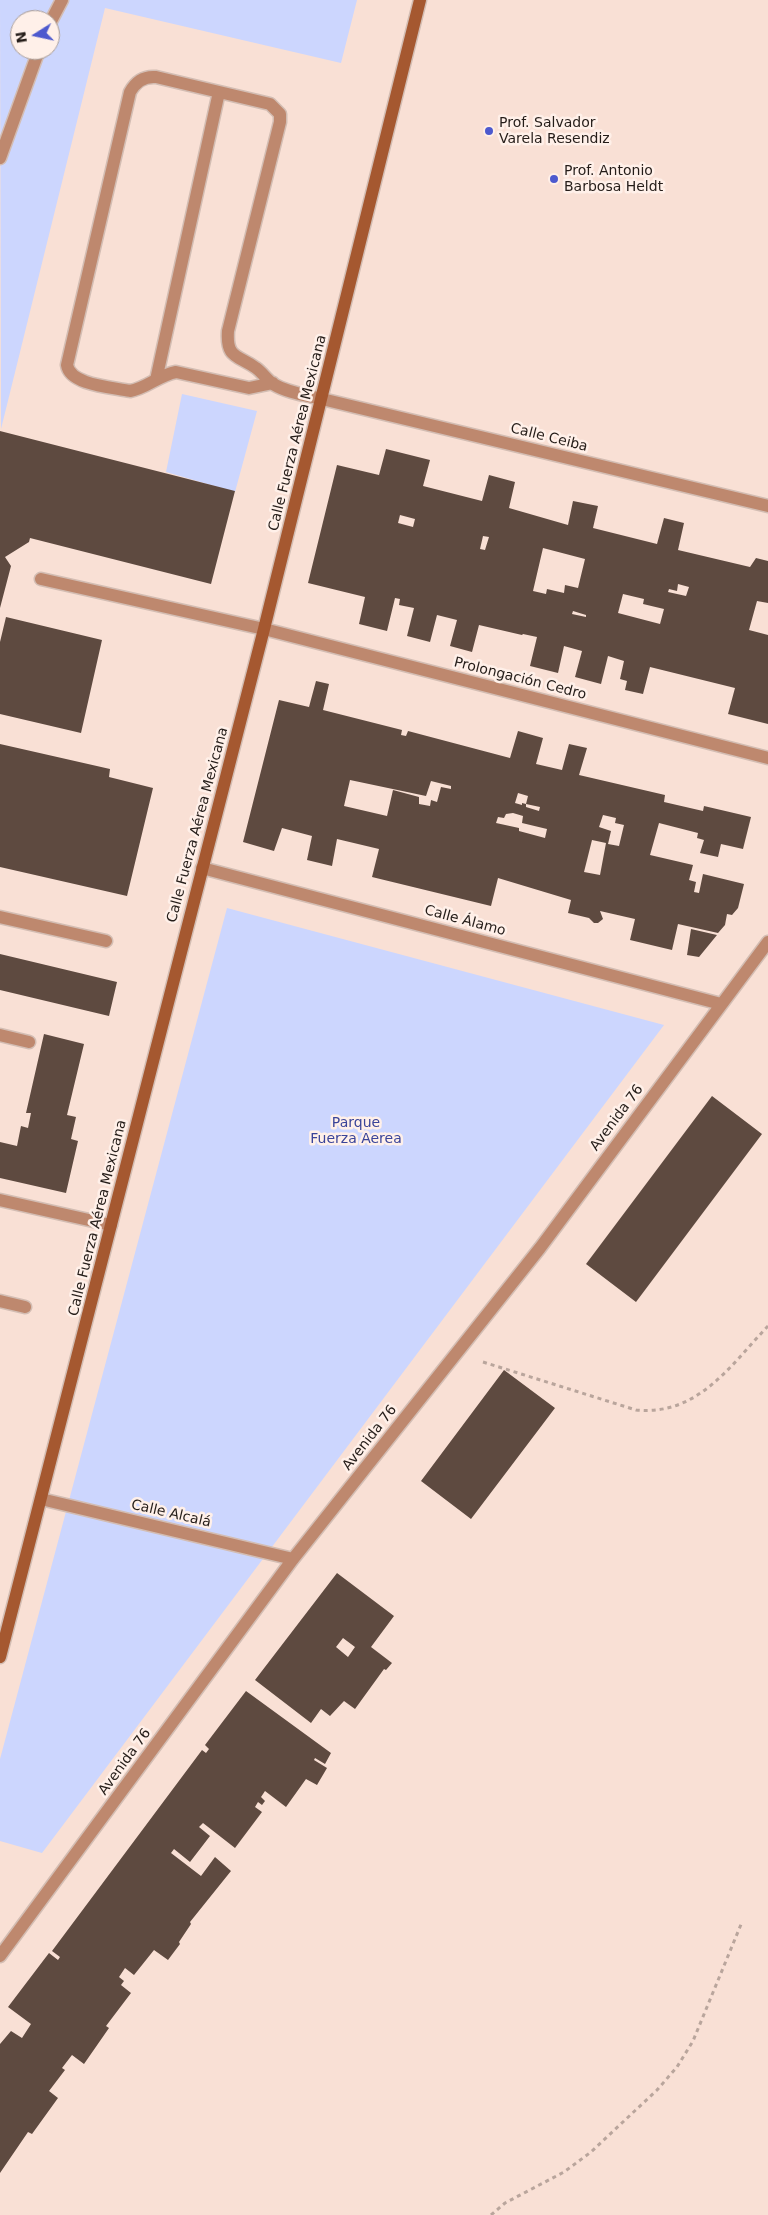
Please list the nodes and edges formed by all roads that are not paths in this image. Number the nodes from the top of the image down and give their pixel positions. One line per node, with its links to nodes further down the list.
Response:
1 (420, 0): 7 (main road, Calle Fuerza Aérea Mexicana)
2 (35, 60): 4 (street)
3 (219, 92): 5 (street); 5 (street); 6 (street)
4 (0, 158)
5 (156, 380): 6 (street)
6 (272, 383): 7 (street, Calle Ceiba)
7 (322, 399): 8 (street, Calle Ceiba); 10 (main road, Calle Fuerza Aérea Mexicana)
8 (768, 506)
9 (41, 578): 10 (street, Prolongación Cedro)
10 (264, 629): 11 (street, Prolongación Cedro); 12 (main road, Calle Fuerza Aérea Mexicana)
11 (768, 758)
12 (202, 868): 16 (street, Calle Álamo); 20 (main road, Calle Fuerza Aérea Mexicana)
13 (0, 917): 14 (street)
14 (106, 941)
15 (768, 942): 16 (street, Avenida 76)
16 (721, 1004): 24 (street, Avenida 76)
17 (0, 1035): 18 (street)
18 (29, 1042)
19 (0, 1200): 20 (street)
20 (111, 1225): 23 (main road, Calle Fuerza Aérea Mexicana)
21 (0, 1301): 22 (street)
22 (25, 1307)
23 (41, 1499): 24 (street, Calle Alcalá); 25 (main road, Calle Fuerza Aérea Mexicana)
24 (294, 1559): 26 (street, Avenida 76)
25 (0, 1657)
26 (0, 1956)

